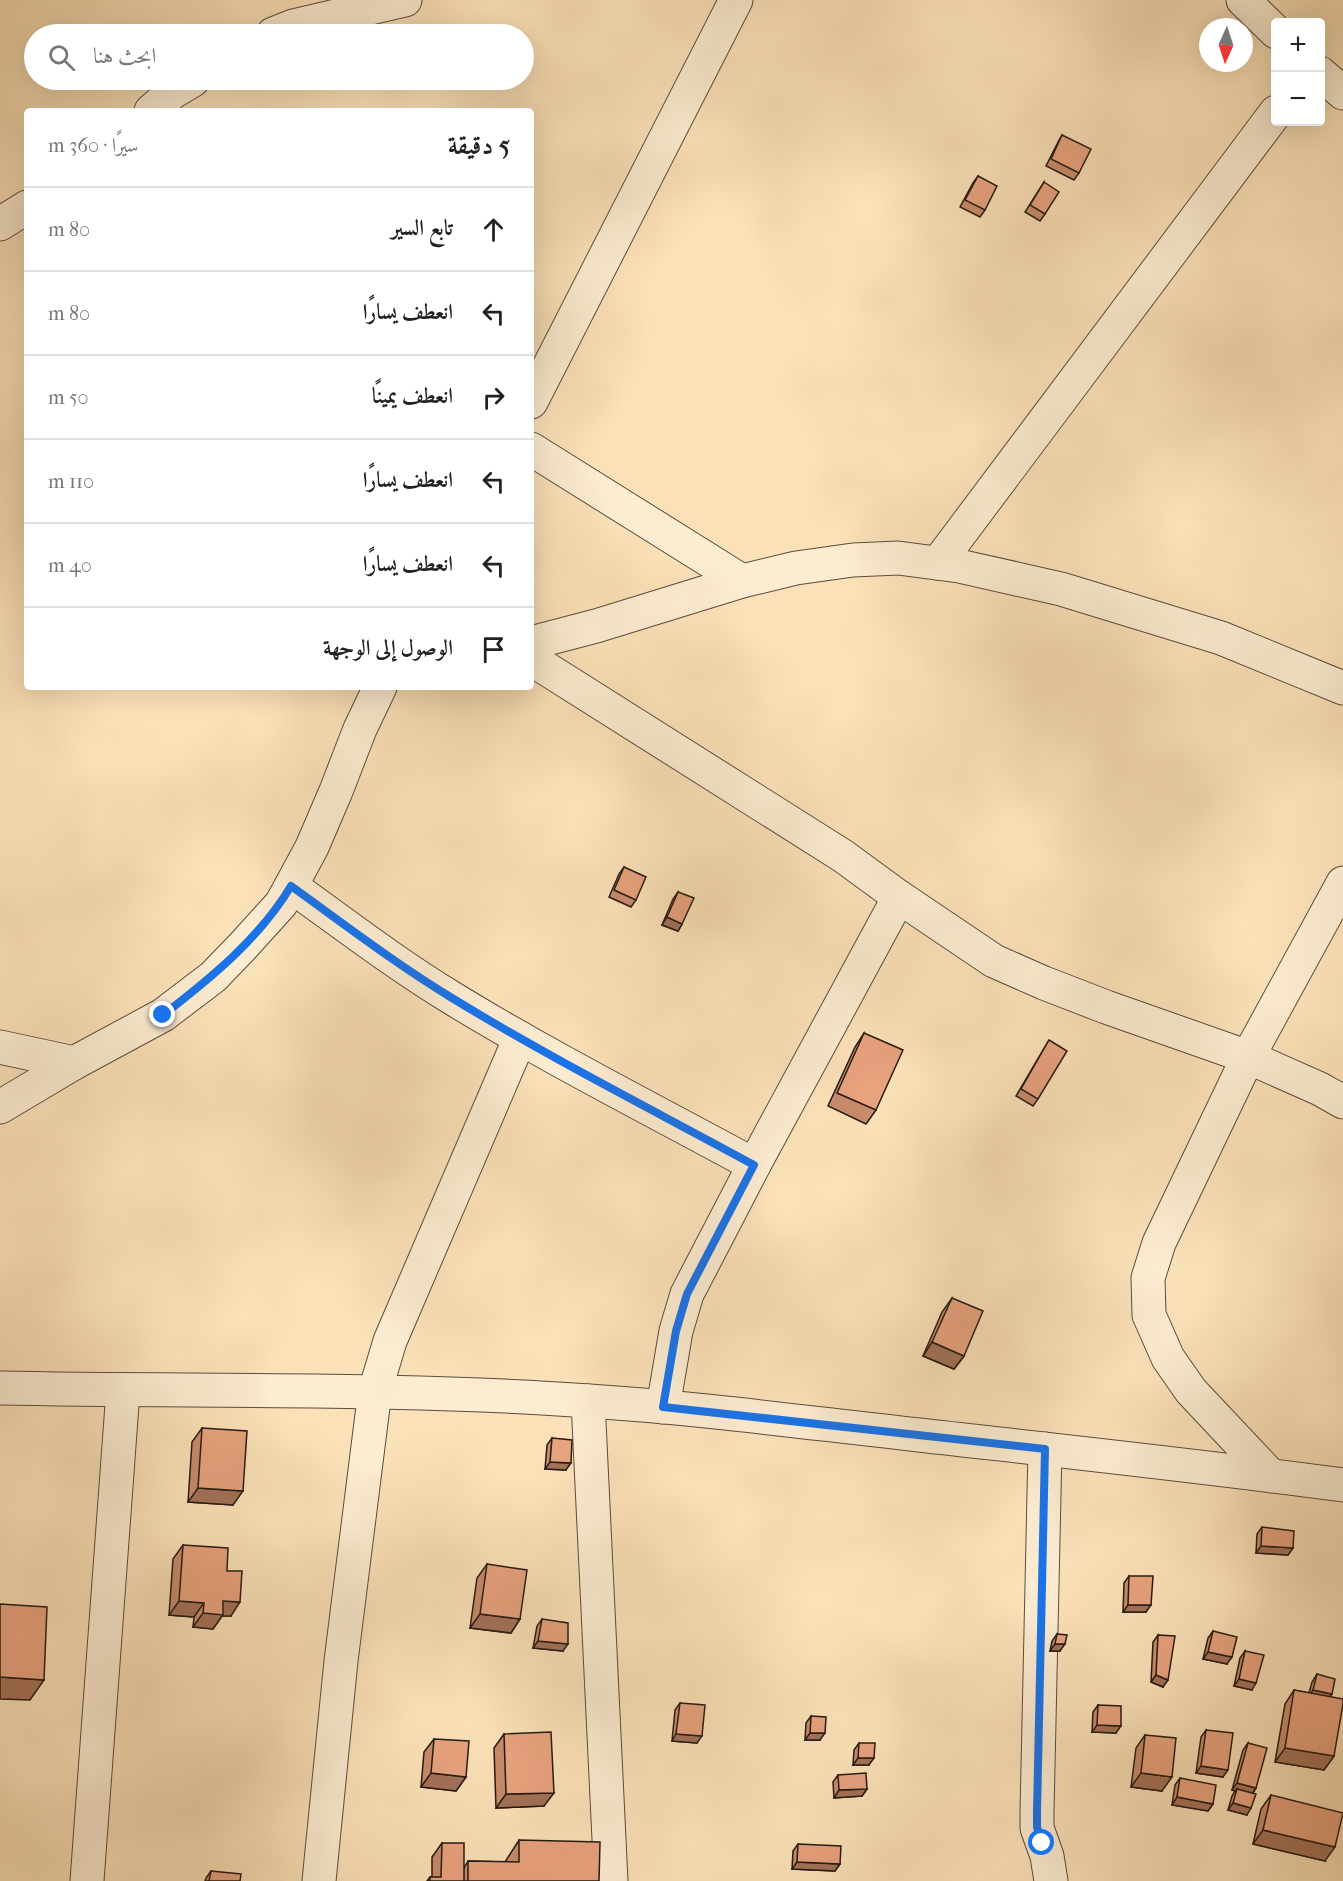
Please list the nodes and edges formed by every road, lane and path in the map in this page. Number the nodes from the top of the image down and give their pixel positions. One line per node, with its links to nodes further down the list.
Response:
1 (405, 0): 4 (street)
2 (736, 0): 13 (street)
3 (1243, 0): 5 (street)
4 (302, 24)
5 (1271, 28)
6 (1325, 77): 8 (street)
7 (176, 90): 9 (street)
8 (1343, 93)
9 (154, 108)
10 (1271, 117): 15 (street)
11 (24, 209): 12 (street)
12 (0, 224)
13 (534, 396)
14 (534, 451): 16 (street)
15 (938, 563): 16 (street); 19 (street)
16 (742, 581): 17 (street)
17 (534, 642)
18 (534, 661): 23 (street)
19 (1343, 688)
20 (379, 690): 22 (street)
21 (1343, 883): 26 (street)
22 (291, 886): 24 (street); 27 (street)
23 (899, 897): 26 (street); 30 (street)
24 (520, 1038): 30 (street); 33 (street)
25 (0, 1047): 27 (street)
26 (1248, 1057): 28 (street); 37 (street)
27 (74, 1063): 29 (street)
28 (1343, 1102)
29 (0, 1107)
30 (754, 1165): 35 (street)
31 (0, 1388): 32 (street)
32 (123, 1391): 33 (street); 39 (street)
33 (375, 1391): 34 (street); 40 (street)
34 (588, 1401): 35 (street); 41 (street)
35 (663, 1407): 36 (street)
36 (1045, 1449): 37 (street); 42 (street)
37 (1271, 1476): 38 (street)
38 (1343, 1485)
39 (87, 1881)
40 (319, 1881)
41 (611, 1881)
42 (1051, 1881)

